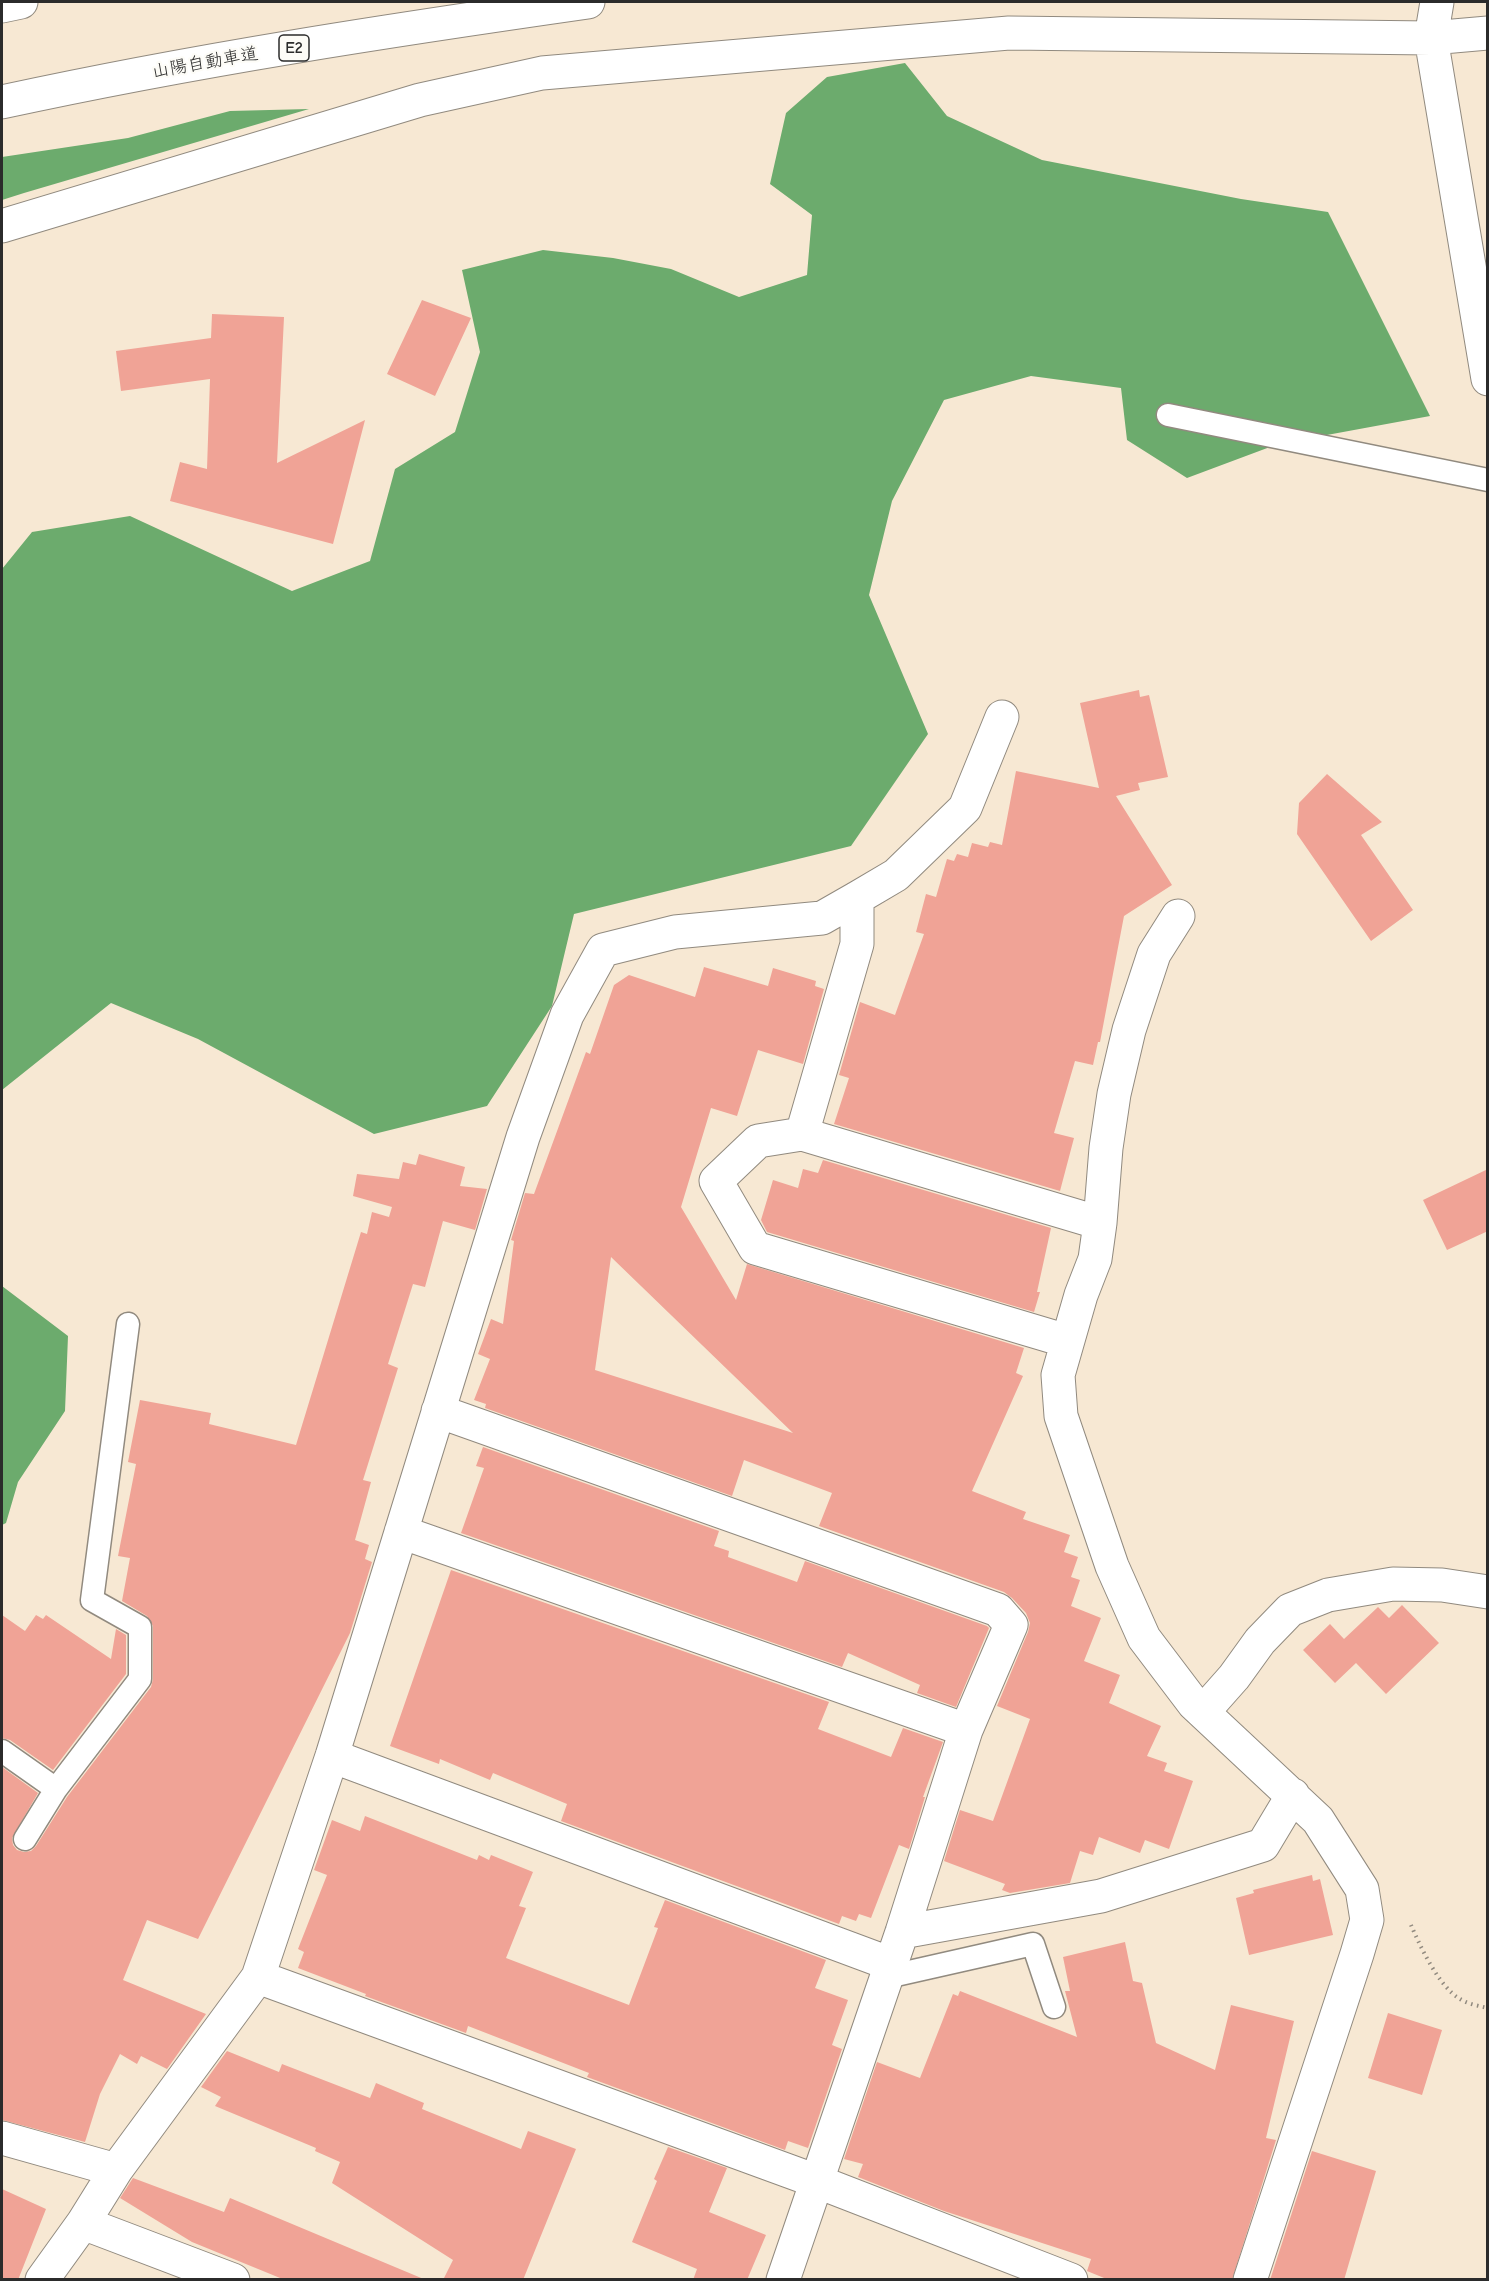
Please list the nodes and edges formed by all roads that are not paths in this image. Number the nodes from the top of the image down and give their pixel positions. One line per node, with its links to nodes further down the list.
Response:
1 (21, 2): 4 (main road)
2 (588, 2): 7 (main road, 山陽自動車道 / E2)
3 (1437, 3): 6 (main road)
4 (2, 6)
5 (1488, 33): 6 (main road)
6 (1431, 38): 8 (main road); 9 (main road)
7 (2, 102)
8 (2, 226)
9 (1488, 379)
10 (1168, 415): 11 (lane)
11 (1488, 480)
12 (1002, 717): 13 (main road)
13 (857, 898): 15 (main road); 19 (main road)
14 (1178, 916): 16 (main road)
15 (802, 1134): 16 (main road); 18 (main road)
16 (1100, 1223): 18 (main road)
17 (128, 1324): 26 (lane)
18 (1067, 1341): 22 (main road)
19 (438, 1411): 20 (main road); 23 (main road)
20 (400, 1532): 23 (main road); 25 (main road)
21 (1488, 1592): 22 (main road)
22 (1203, 1712): 27 (main road)
23 (966, 1730): 29 (main road)
24 (2, 1751): 26 (lane)
25 (332, 1756): 30 (main road); 31 (main road)
26 (56, 1789): 28 (lane)
27 (1293, 1795): 29 (main road); 41 (main road)
28 (25, 1839)
29 (902, 1932): 30 (main road)
30 (889, 1970): 32 (lane); 35 (main road)
31 (258, 1977): 34 (main road); 35 (main road)
32 (1054, 2007)
33 (2, 2139): 34 (main road)
34 (116, 2170): 36 (main road)
35 (816, 2181): 39 (main road); 40 (main road)
36 (83, 2223): 37 (main road); 38 (main road)
37 (42, 2280)
38 (233, 2280)
39 (783, 2280)
40 (1071, 2280)
41 (1250, 2280)

